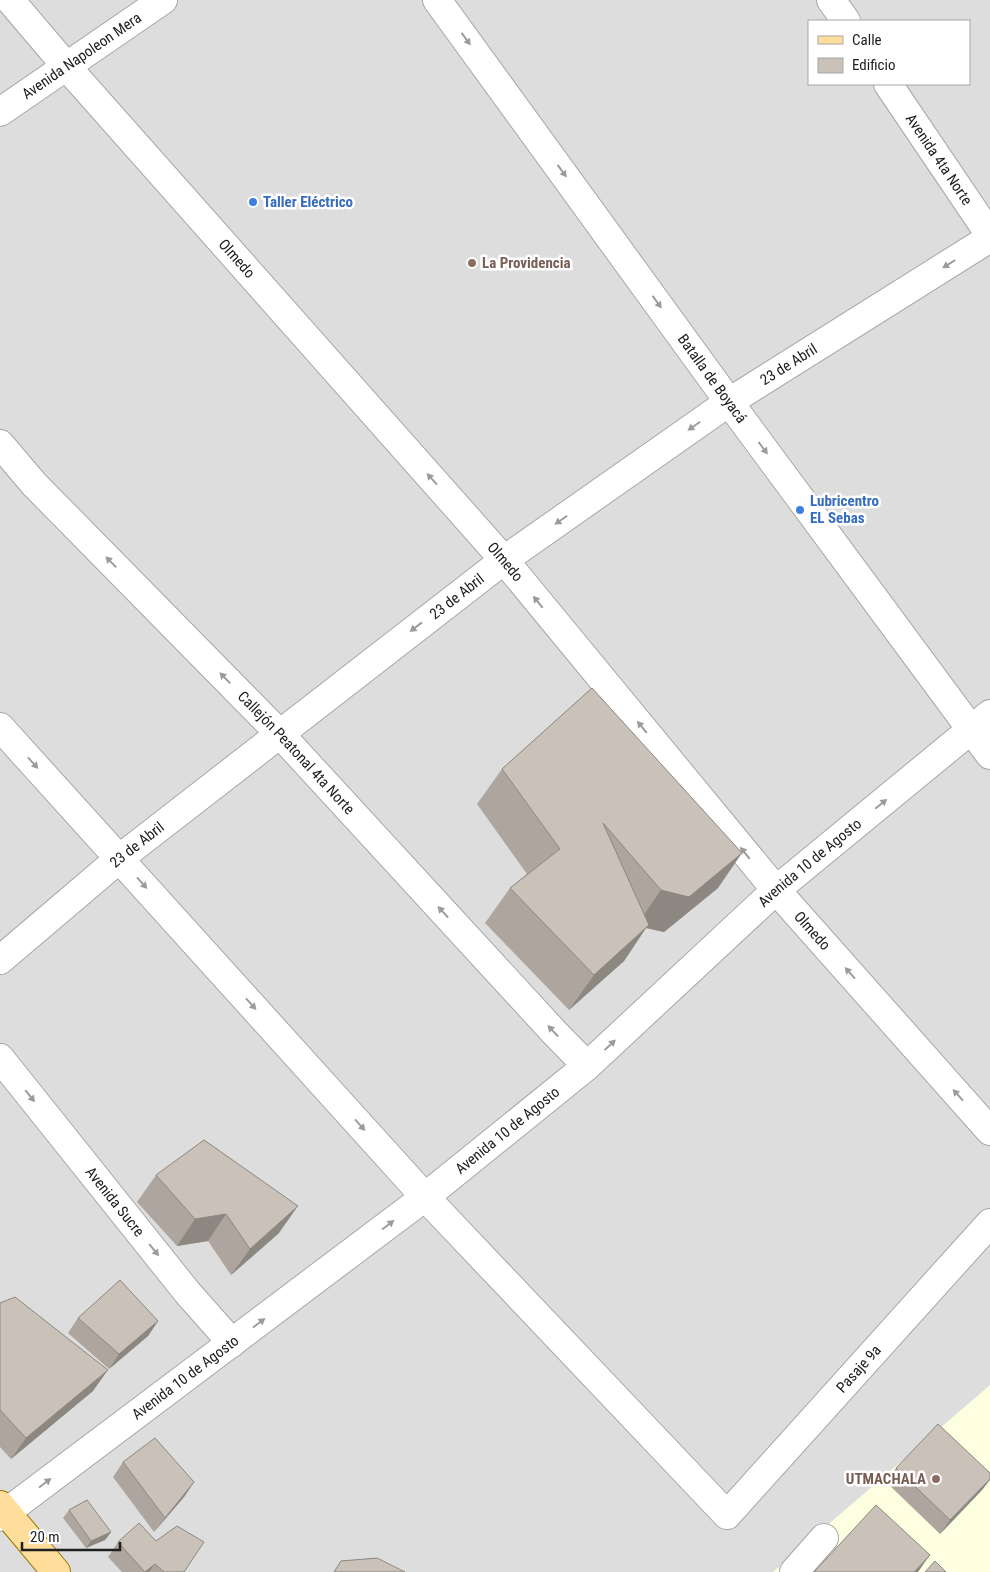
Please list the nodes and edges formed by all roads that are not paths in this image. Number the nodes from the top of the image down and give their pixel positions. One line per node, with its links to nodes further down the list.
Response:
1 (10, 0): 6 (street, Olmedo)
2 (163, 0): 6 (street, Avenida Napoleon Mera)
3 (437, 0): 10 (street, Batalla de Boyacá, one-way to 10)
4 (831, 0): 5 (street)
5 (845, 20)
6 (66, 66): 8 (street, Avenida Napoleon Mera); 12 (street, Olmedo, one-way to 6)
7 (889, 85): 9 (street, Avenida 4ta Norte)
8 (0, 112)
9 (990, 236): 10 (street, 23 de Abril, one-way to 10)
10 (729, 402): 12 (street, 23 de Abril, one-way to 12); 13 (street, Batalla de Boyacá, one-way to 13)
11 (0, 444): 15 (street, Callejón Peatonal 4ta Norte, one-way to 11)
12 (504, 560): 15 (street, 23 de Abril, one-way to 15); 18 (street, Olmedo, one-way to 12)
13 (981, 721): 16 (street, Batalla de Boyacá); 18 (street, Avenida 10 de Agosto, one-way to 13)
14 (0, 727): 17 (street, one-way to 17)
15 (279, 733): 17 (street, 23 de Abril); 21 (street, Callejón Peatonal 4ta Norte, one-way to 15)
16 (990, 755)
17 (120, 858): 19 (street, 23 de Abril); 23 (street, one-way to 23)
18 (776, 890): 21 (street, Avenida 10 de Agosto, one-way to 18); 22 (street, Olmedo, one-way to 18)
19 (0, 960)
20 (0, 1058): 25 (street, Avenida Sucre, one-way to 25)
21 (587, 1066): 23 (street, Avenida 10 de Agosto)
22 (990, 1131)
23 (425, 1197): 24 (street, Pasaje 9a); 25 (street, Avenida 10 de Agosto, one-way to 23)
24 (990, 1223)
25 (232, 1343): 26 (street, Avenida 10 de Agosto, one-way to 25)
26 (2, 1512): 28 (main road)
27 (824, 1538): 29 (street)
28 (56, 1572)
29 (794, 1572)

